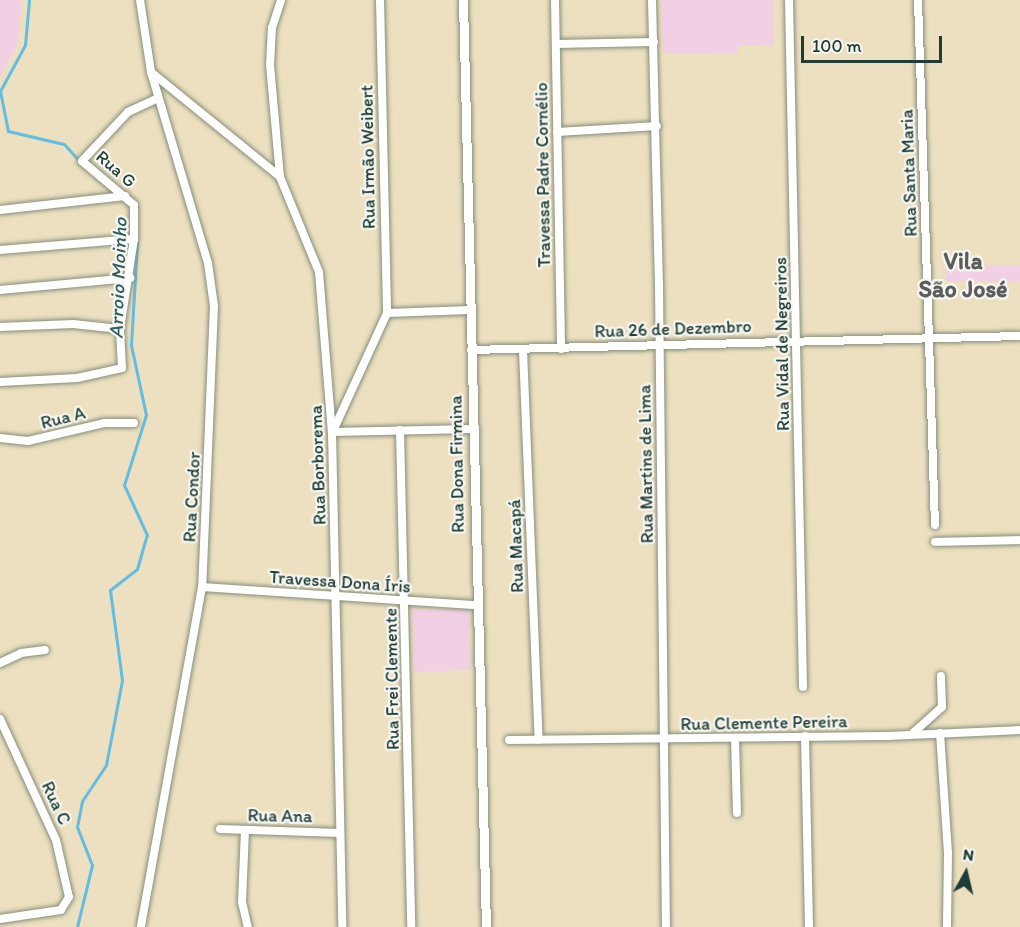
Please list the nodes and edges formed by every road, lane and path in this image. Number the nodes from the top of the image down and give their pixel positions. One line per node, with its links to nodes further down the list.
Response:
1 (140, 0): 11 (street, Rua Condor)
2 (281, 0): 15 (street)
3 (380, 0): 23 (street, Rua Irmão Weibert)
4 (463, 0): 22 (street, Rua Dona Firmina)
5 (555, 0): 10 (street, Travessa Padre Cornélio)
6 (652, 0): 9 (street, Rua Martins de Lima)
7 (789, 0): 28 (street, Rua Vidal de Negreiros)
8 (918, 0): 27 (street, Rua Santa Maria)
9 (654, 42): 10 (street); 13 (street, Rua Martins de Lima)
10 (556, 44): 14 (street, Travessa Padre Cornélio)
11 (151, 72): 12 (street, Rua Condor); 15 (street, Rua Borborema)
12 (158, 98): 16 (street, Rua G); 42 (street, Rua Condor)
13 (657, 126): 14 (street); 29 (street, Rua Martins de Lima)
14 (557, 132): 30 (street, Travessa Padre Cornélio)
15 (280, 177): 37 (street, Rua Borborema)
16 (125, 196): 17 (street); 18 (street, Rua G)
17 (0, 210)
18 (134, 239): 19 (street); 20 (street, Rua G)
19 (0, 250)
20 (130, 278): 21 (street); 25 (street, Rua G)
21 (0, 290)
22 (470, 310): 23 (street); 31 (street, Rua Dona Firmina)
23 (387, 313): 37 (street)
24 (0, 327): 25 (street)
25 (120, 329): 33 (street, Rua G)
26 (1020, 336): 27 (street, Rua 26 de Dezembro)
27 (930, 337): 28 (street, Rua 26 de Dezembro); 39 (street, Rua Santa Maria)
28 (798, 339): 29 (street, Rua 26 de Dezembro); 49 (street, Rua Vidal de Negreiros)
29 (660, 345): 30 (street, Rua 26 de Dezembro); 58 (street, Rua Martins de Lima)
30 (561, 349): 32 (street, Rua 26 de Dezembro)
31 (471, 350): 32 (street, Rua 26 de Dezembro); 35 (street, Rua Dona Firmina)
32 (523, 350): 57 (street, Rua Macapá)
33 (0, 382)
34 (134, 423): 38 (street, Rua A)
35 (472, 429): 36 (street); 45 (street, Rua Dona Firmina)
36 (400, 430): 37 (street); 44 (street, Rua Frei Clemente)
37 (332, 432): 43 (street, Rua Borborema)
38 (0, 438)
39 (935, 525)
40 (1020, 540): 41 (street)
41 (935, 543)
42 (202, 587): 43 (street, Travessa Dona Íris); 64 (street, Rua Condor)
43 (336, 598): 44 (street, Travessa Dona Íris); 62 (street, Rua Borborema)
44 (406, 601): 45 (street, Travessa Dona Íris); 67 (street, Rua Frei Clemente)
45 (476, 605): 68 (street, Rua Dona Firmina)
46 (45, 650): 47 (street)
47 (0, 663)
48 (941, 676): 53 (street)
49 (803, 687)
50 (0, 719): 63 (street, Rua C)
51 (1020, 730): 52 (street, Rua Clemente Pereira)
52 (940, 733): 53 (street, Rua Clemente Pereira); 71 (street)
53 (911, 734): 54 (street, Rua Clemente Pereira)
54 (805, 736): 55 (street, Rua Clemente Pereira); 70 (street)
55 (735, 738): 58 (street, Rua Clemente Pereira); 59 (street)
56 (509, 740): 57 (street, Rua Clemente Pereira)
57 (538, 740): 58 (street, Rua Clemente Pereira)
58 (663, 740): 69 (street, Rua Martins de Lima)
59 (737, 813)
60 (219, 830): 61 (street, Rua Ana)
61 (245, 830): 62 (street, Rua Ana); 65 (street)
62 (340, 833): 66 (street, Rua Borborema)
63 (0, 919)
64 (141, 927)
65 (248, 927)
66 (342, 927)
67 (411, 927)
68 (486, 927)
69 (666, 927)
70 (809, 927)
71 (947, 927)

